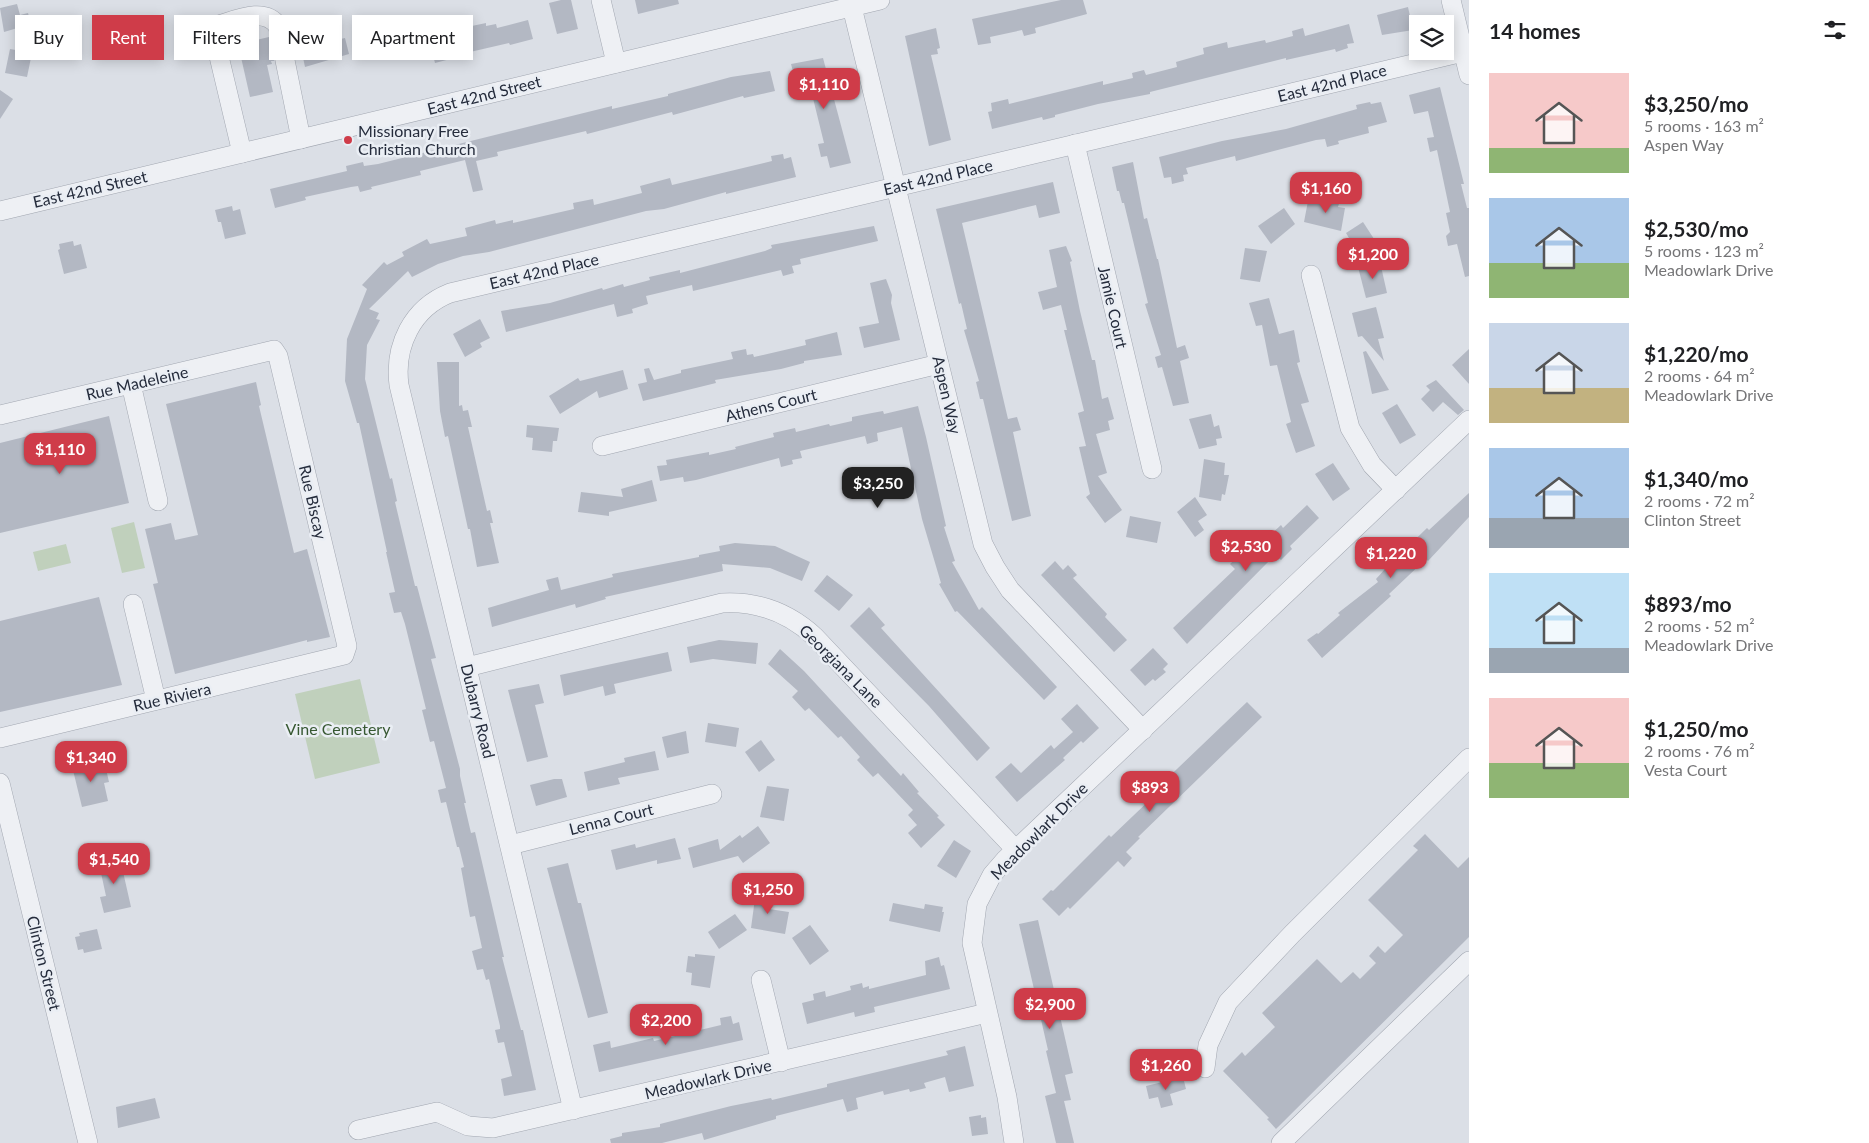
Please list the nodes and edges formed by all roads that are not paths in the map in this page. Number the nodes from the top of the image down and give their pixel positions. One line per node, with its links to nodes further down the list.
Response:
1 (601, 0): 6 (street)
2 (880, 0): 4 (street, East 42nd Street)
3 (1451, 0): 5 (street)
4 (844, 5): 6 (street, East 42nd Street); 11 (street, Aspen Way)
5 (1463, 52): 7 (street); 9 (street, East 42nd Place)
6 (616, 63): 8 (street, East 42nd Street)
7 (1469, 75)
8 (301, 139): 10 (street, East 42nd Street); 10 (street)
9 (1074, 144): 11 (street, East 42nd Place); 21 (street, Jamie Court)
10 (242, 153): 12 (street, East 42nd Street)
11 (897, 187): 14 (street, East 42nd Place); 16 (street, Aspen Way)
12 (0, 211)
13 (1311, 275): 22 (street)
14 (418, 315): 26 (street, Dubarry Road)
15 (274, 350): 17 (street, Rue Madeleine); 25 (street, Rue Biscay)
16 (939, 364): 20 (street, Athens Court); 28 (street, Aspen Way)
17 (131, 384): 18 (street, Rue Madeleine); 23 (street)
18 (0, 415)
19 (1469, 420): 22 (street, Meadowlark Drive)
20 (602, 446)
21 (1152, 469)
22 (1396, 490): 28 (street, Meadowlark Drive)
23 (158, 500)
24 (133, 604): 27 (street)
25 (344, 656): 27 (street, Rue Riviera)
26 (467, 667): 33 (street, Dubarry Road); 34 (street, Georgiana Lane)
27 (156, 700): 29 (street, Rue Riviera)
28 (1143, 730): 34 (street, Meadowlark Drive)
29 (0, 738)
30 (1469, 758): 39 (street)
31 (0, 783): 42 (street, Clinton Street)
32 (712, 794): 33 (street, Lenna Court)
33 (510, 845): 40 (street, Dubarry Road)
34 (1016, 850): 37 (street, Meadowlark Drive)
35 (1469, 962): 44 (street)
36 (761, 980): 38 (street)
37 (987, 1013): 38 (street, Meadowlark Drive); 43 (street)
38 (781, 1062): 40 (street, Meadowlark Drive)
39 (1205, 1068)
40 (573, 1110): 41 (street, Meadowlark Drive)
41 (358, 1130)
42 (88, 1143)
43 (1014, 1143)
44 (1281, 1143)

